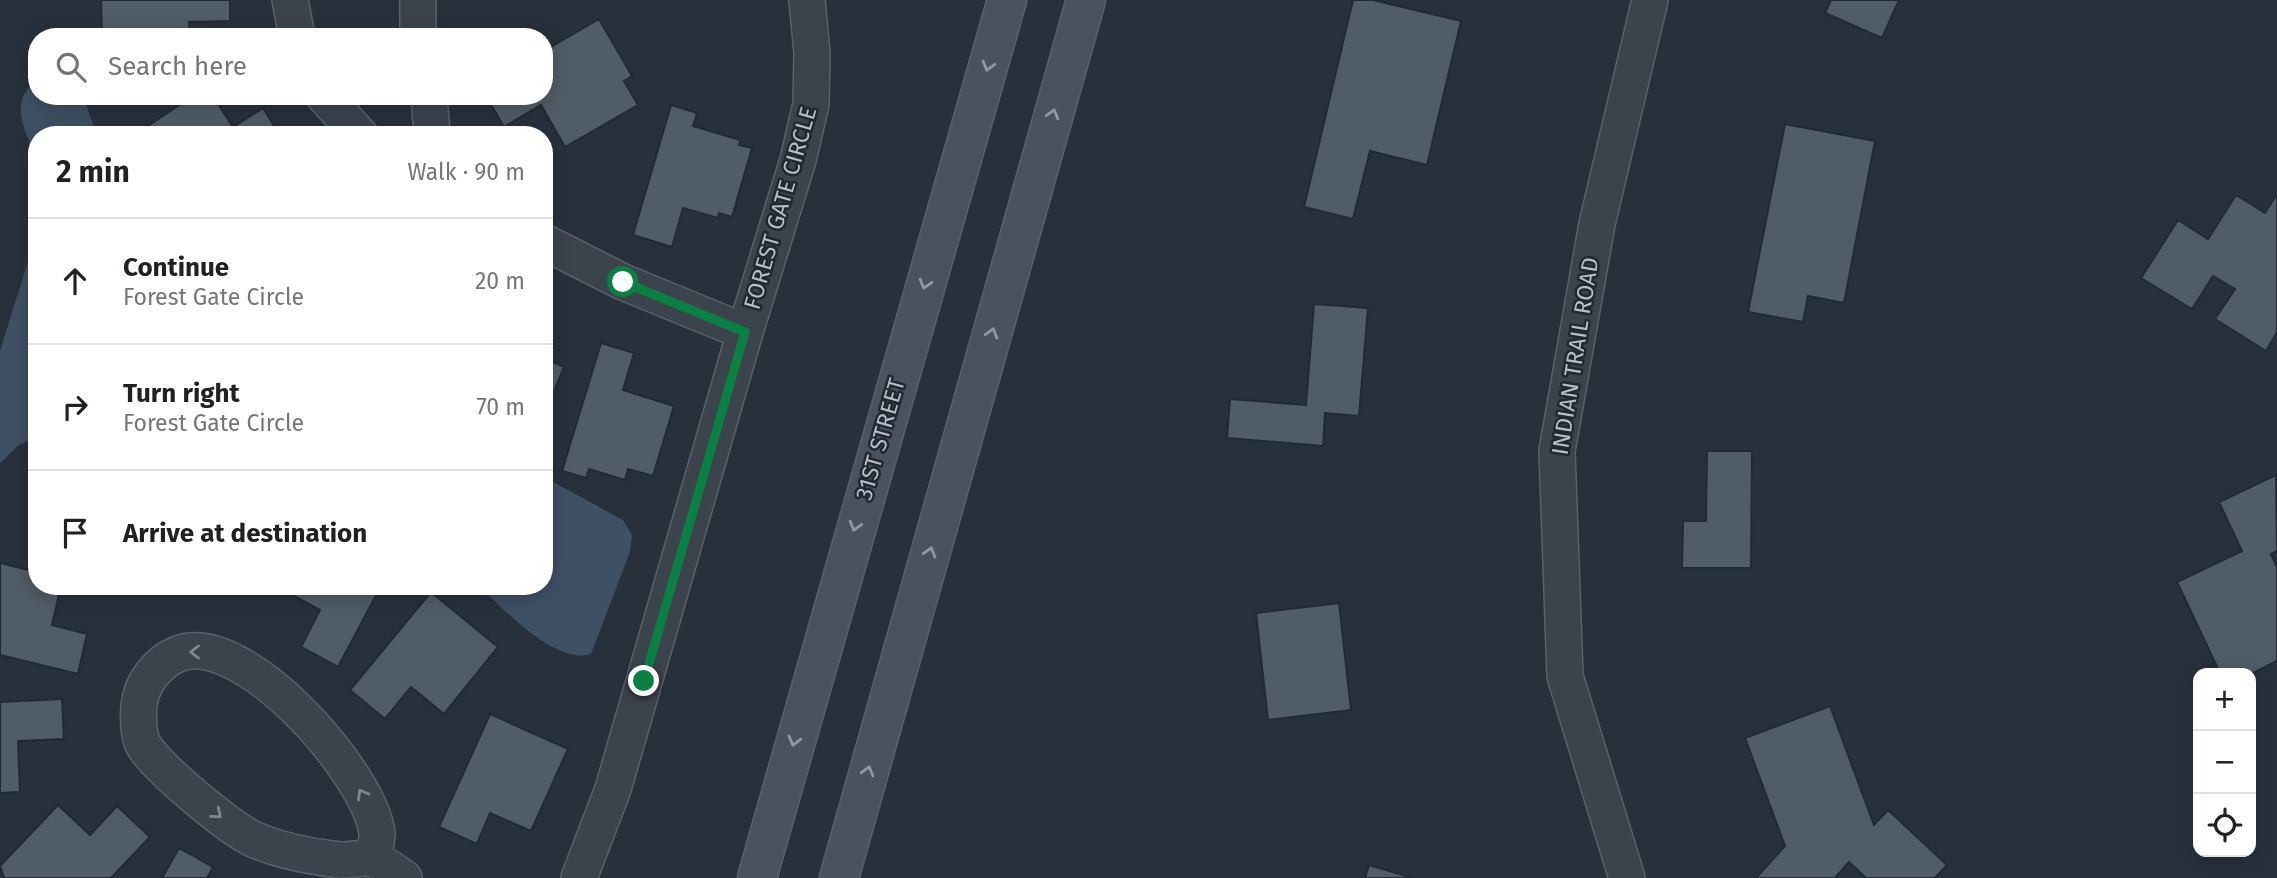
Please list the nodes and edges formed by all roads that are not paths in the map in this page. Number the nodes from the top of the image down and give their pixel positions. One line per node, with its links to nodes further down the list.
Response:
1 (290, 0): 7 (street)
2 (418, 0): 8 (street)
3 (807, 0): 14 (street, FOREST GATE CIRCLE)
4 (1007, 0): 18 (main road, 31ST STREET, one-way to 18)
5 (1086, 0): 19 (main road, one-way to 5)
6 (1650, 0): 20 (street, INDIAN TRAIL ROAD)
7 (295, 28)
8 (418, 28)
9 (332, 105): 11 (street)
10 (430, 105): 12 (street)
11 (352, 126)
12 (431, 126)
13 (553, 247): 14 (street, FOREST GATE CIRCLE)
14 (745, 332): 17 (street, FOREST GATE CIRCLE)
15 (372, 858): 15 (street, one-way to 15); 16 (street)
16 (404, 878)
17 (579, 878)
18 (757, 878)
19 (839, 878)
20 (1628, 878)

